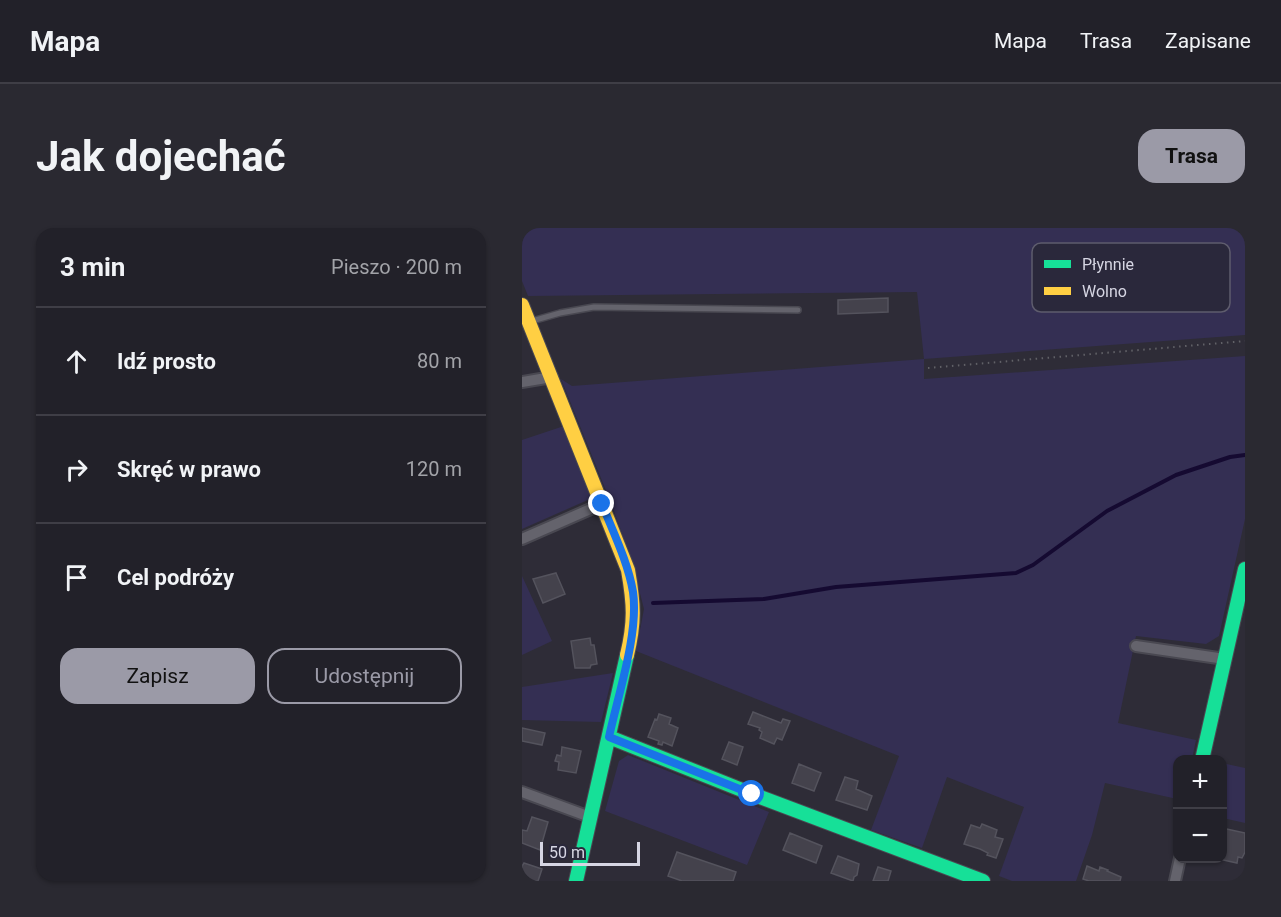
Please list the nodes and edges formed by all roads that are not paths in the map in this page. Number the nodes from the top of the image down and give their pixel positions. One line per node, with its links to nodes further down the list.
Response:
1 (522, 305): 3 (street)
2 (798, 310): 3 (lane)
3 (529, 322): 4 (street)
4 (552, 377): 5 (street); 6 (street)
5 (522, 382)
6 (602, 504): 7 (street); 11 (street)
7 (522, 539)
8 (1245, 569): 10 (street)
9 (1136, 646): 10 (street)
10 (1225, 659): 12 (street)
11 (609, 737): 14 (street); 17 (street)
12 (1203, 755)
13 (522, 792): 14 (street)
14 (590, 817): 16 (street)
15 (1179, 863): 18 (street)
16 (576, 881)
17 (983, 881)
18 (1175, 881)

